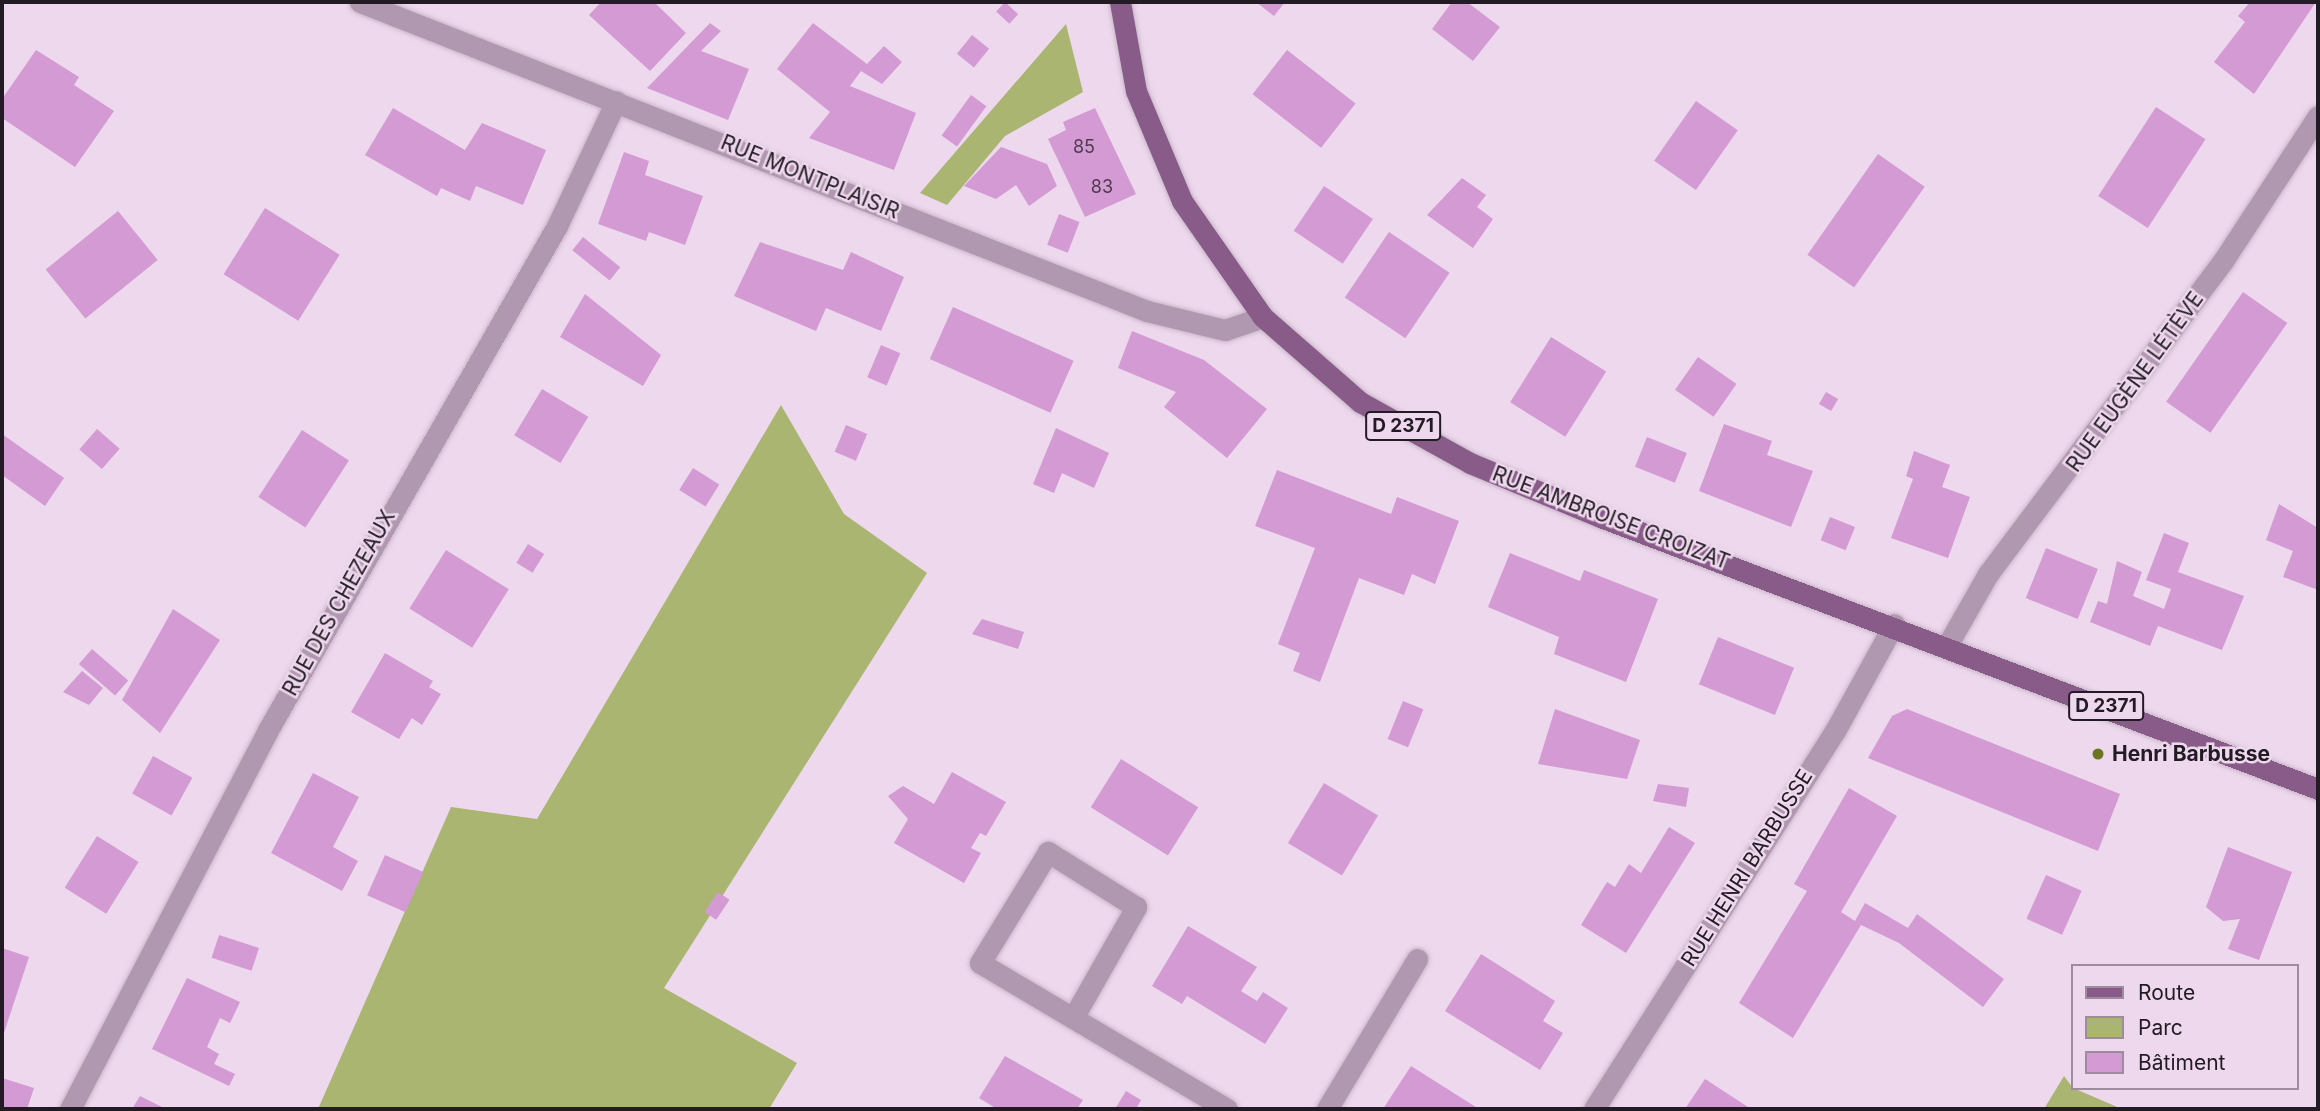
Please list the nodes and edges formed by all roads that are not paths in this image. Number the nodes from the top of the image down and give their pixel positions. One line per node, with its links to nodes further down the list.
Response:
1 (360, 2): 3 (street, RUE MONTPLAISIR)
2 (1120, 2): 5 (main road, RUE AMBROISE CROIZAT / D 2371)
3 (616, 101): 5 (street, RUE MONTPLAISIR); 11 (street, RUE DES CHEZEAUX)
4 (2318, 116): 7 (street, RUE EUGÈNE LÉTÈVE)
5 (1263, 317): 6 (main road, RUE AMBROISE CROIZAT / D 2371)
6 (1894, 624): 7 (main road, RUE AMBROISE CROIZAT / D 2371); 14 (street, RUE HENRI BARBUSSE)
7 (1948, 644): 8 (main road, RUE AMBROISE CROIZAT / D 2371)
8 (2318, 789)
9 (1417, 960): 13 (street)
10 (1073, 1018): 10 (street); 12 (street)
11 (70, 1109)
12 (1227, 1109)
13 (1327, 1109)
14 (1594, 1109)

